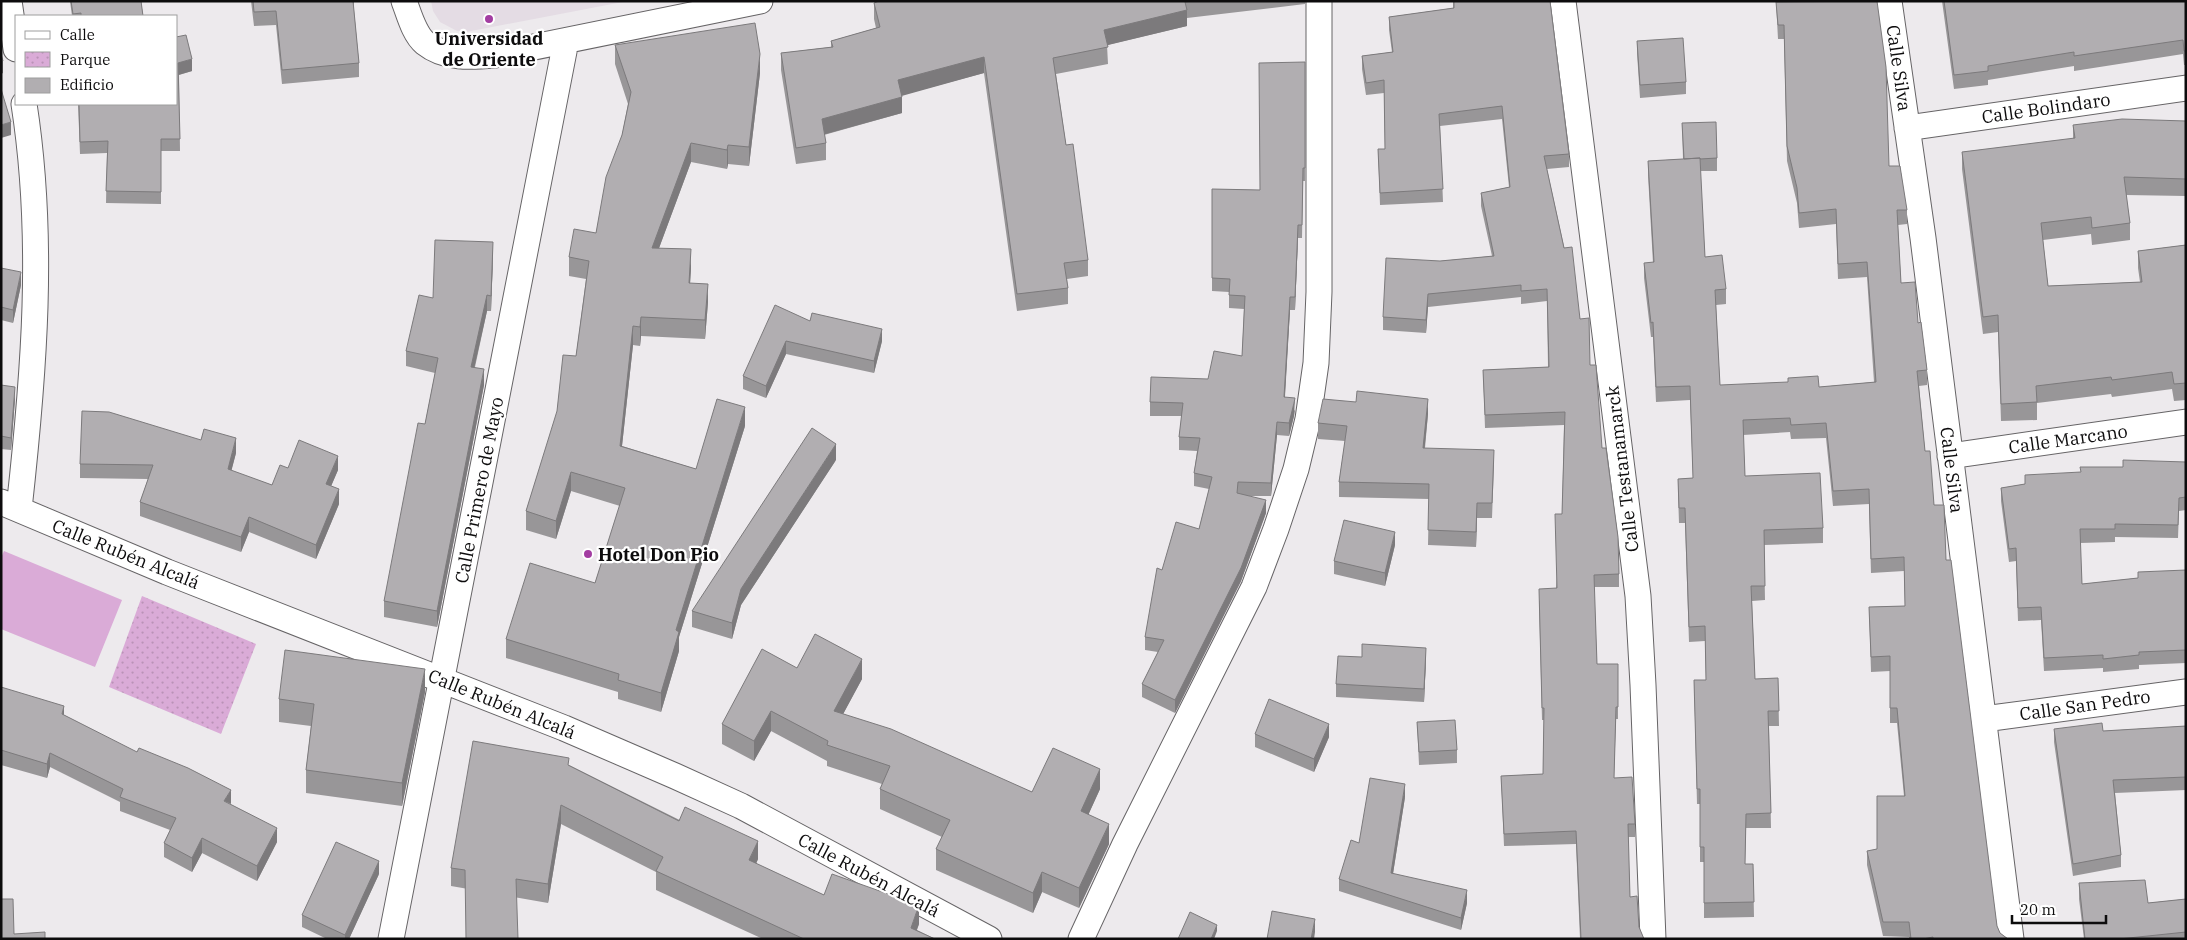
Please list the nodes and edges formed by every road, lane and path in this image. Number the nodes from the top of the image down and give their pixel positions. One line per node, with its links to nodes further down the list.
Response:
1 (9, 1): 8 (street)
2 (404, 1): 7 (street)
3 (760, 1): 7 (street)
4 (1319, 1): 20 (street)
5 (1563, 1): 21 (street, Calle Testanamarck)
6 (1889, 1): 11 (street, Calle Silva)
7 (566, 40): 15 (street, Calle Primero de Mayo)
8 (15, 42)
9 (2186, 88): 11 (street, Calle Bolindaro)
10 (24, 105): 14 (street)
11 (1907, 128): 13 (street, Calle Silva)
12 (2186, 422): 13 (street, Calle Marcano)
13 (1950, 456): 17 (street, Calle Silva)
14 (10, 506): 15 (street, Calle Rubén Alcalá)
15 (442, 680): 18 (street, Calle Primero de Mayo); 19 (street, Calle Rubén Alcalá)
16 (2186, 692): 17 (street, Calle San Pedro)
17 (1984, 719): 22 (street, Calle Silva)
18 (392, 939)
19 (989, 939)
20 (1081, 939)
21 (1653, 939)
22 (2011, 939)

